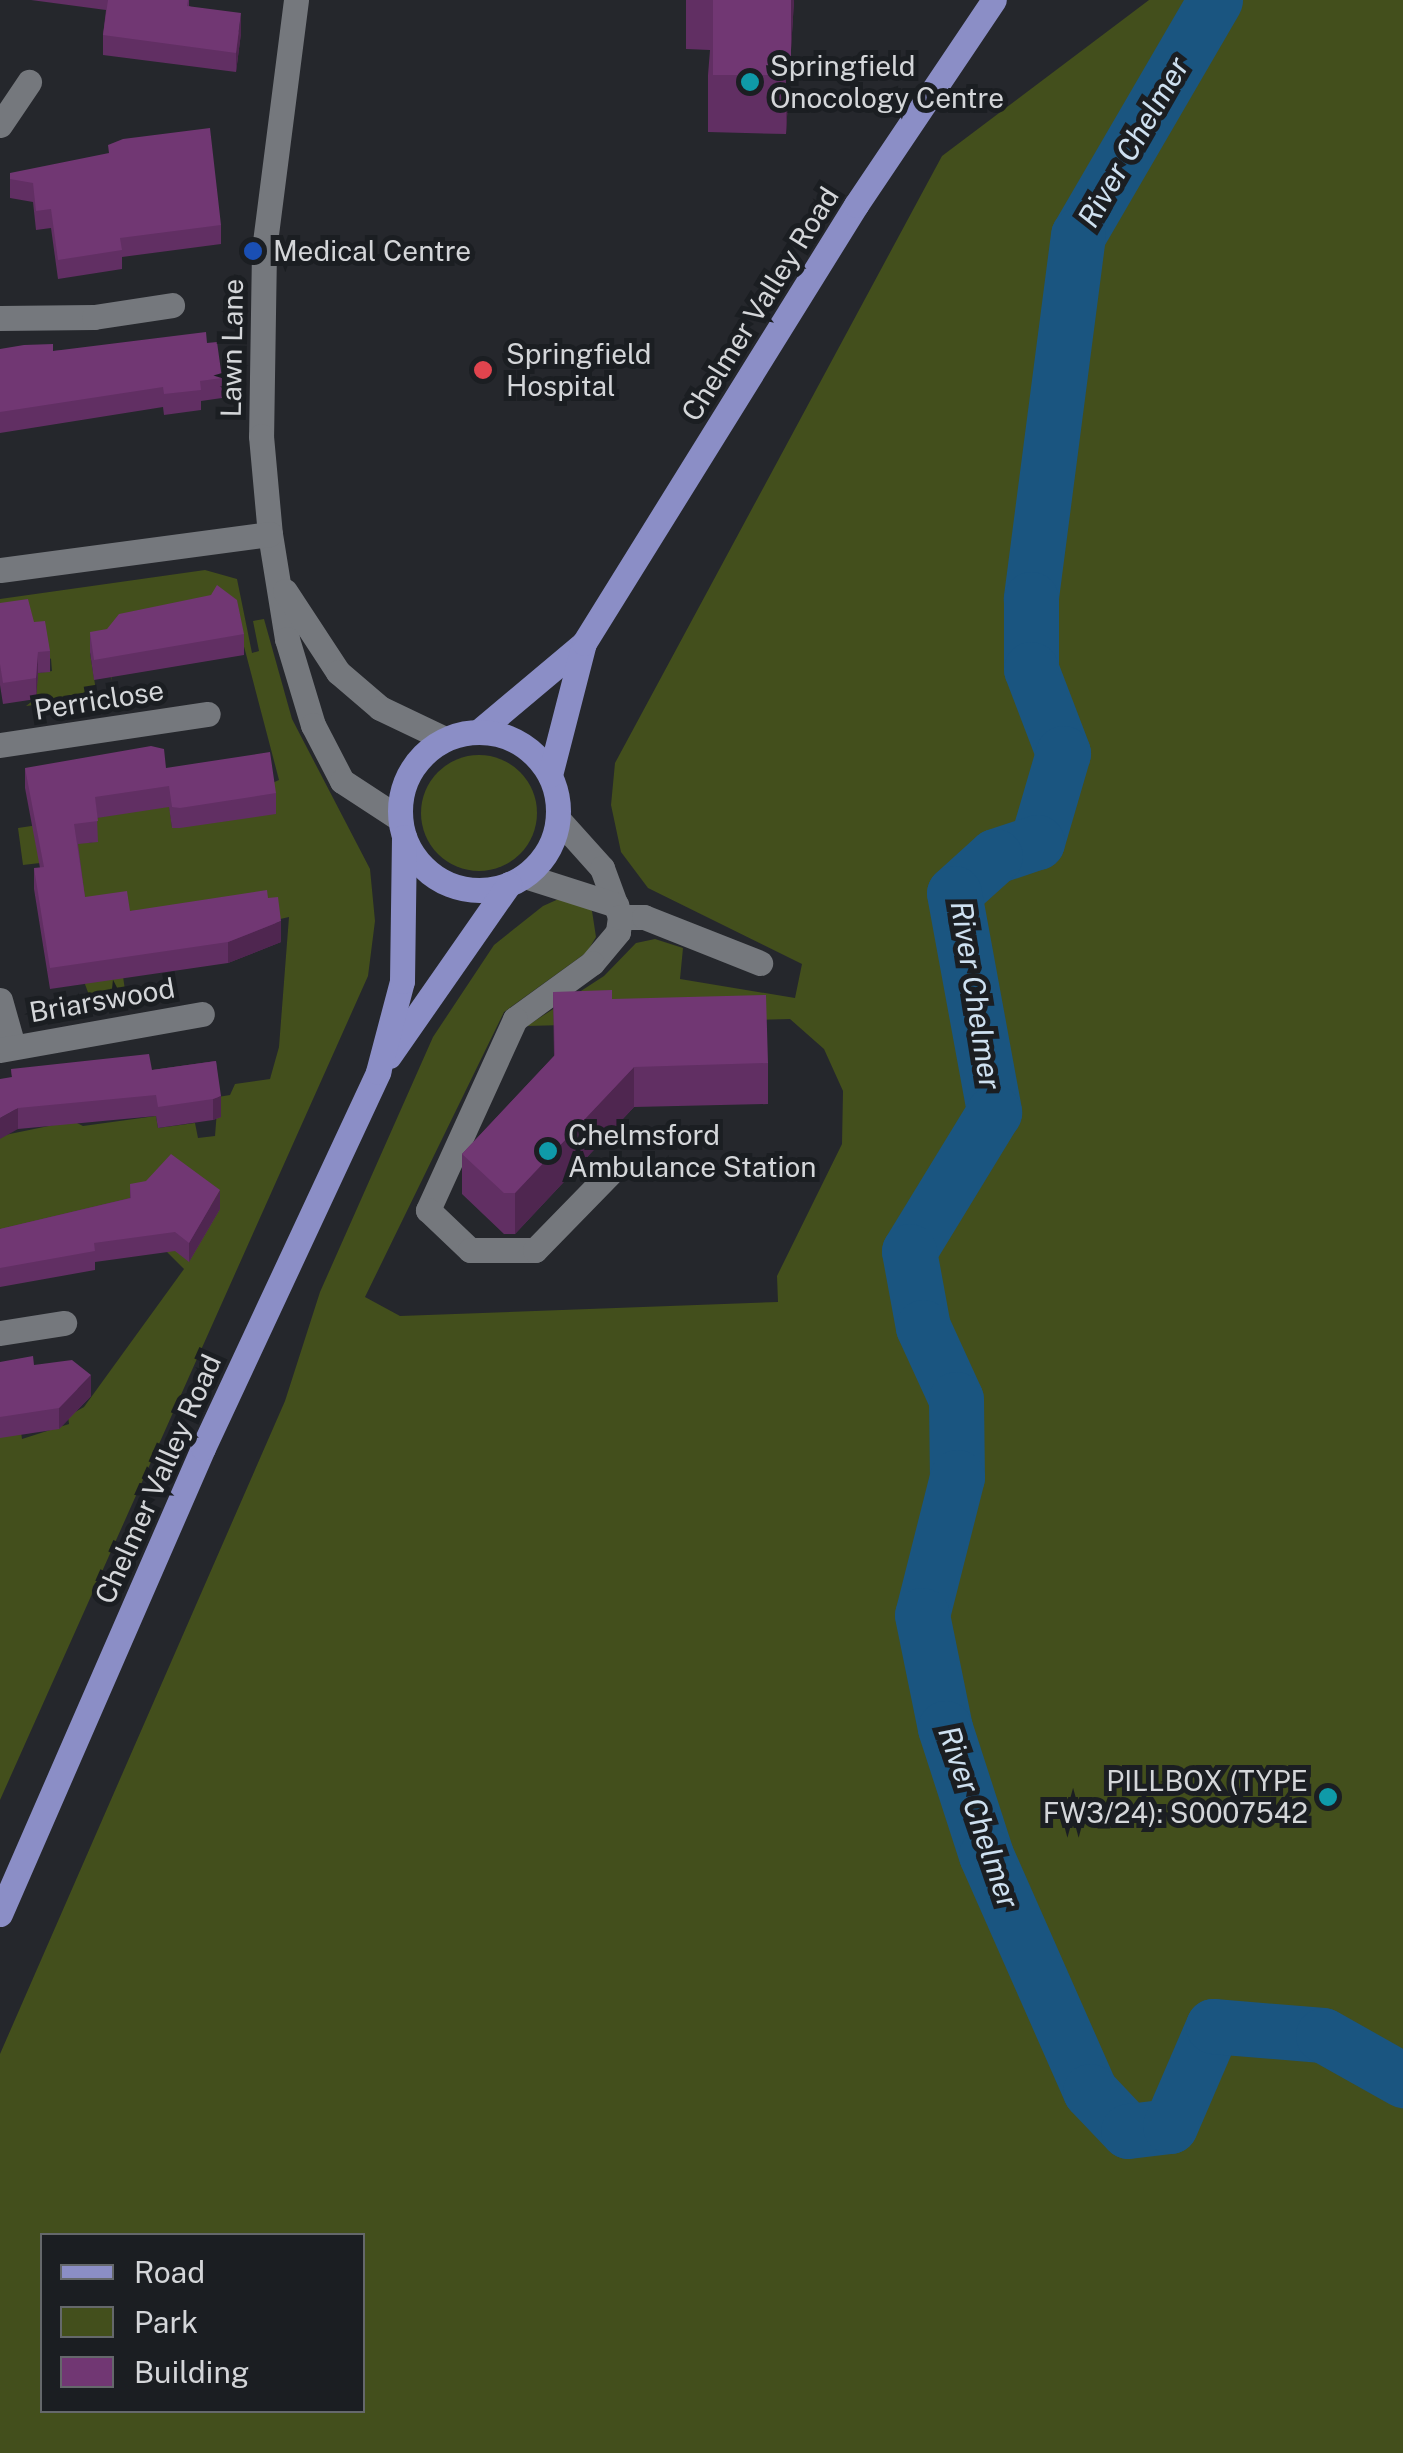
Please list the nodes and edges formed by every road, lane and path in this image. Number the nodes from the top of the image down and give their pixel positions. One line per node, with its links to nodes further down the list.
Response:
1 (296, 0): 7 (street, Lawn Lane)
2 (994, 0): 10 (main road, Chelmer Valley Road)
3 (28, 82): 4 (street)
4 (0, 125)
5 (172, 305): 6 (street)
6 (0, 318)
7 (270, 534): 8 (street); 9 (street, Lawn Lane)
8 (0, 570)
9 (278, 579): 13 (street, Lawn Lane); 17 (street, Lawn Lane)
10 (584, 644): 12 (main road, Chelmer Valley Road); 15 (main road, Chelmer Valley Road)
11 (208, 714): 14 (street, Perriclose)
12 (478, 732): 13 (main road); 15 (main road)
13 (445, 740): 17 (main road)
14 (0, 745)
15 (550, 775): 16 (main road)
16 (558, 820): 18 (main road); 19 (street)
17 (402, 828): 18 (main road); 24 (main road, Chelmer Valley Road)
18 (517, 880): 19 (street); 24 (main road, Chelmer Valley Road)
19 (618, 911): 20 (street); 25 (street)
20 (760, 963)
21 (0, 1000): 23 (street, Briarswood)
22 (202, 1014): 23 (street, Briarswood)
23 (7, 1048)
24 (378, 1072): 28 (main road, Chelmer Valley Road)
25 (612, 1171)
26 (64, 1323): 27 (street)
27 (0, 1333)
28 (0, 1914)

